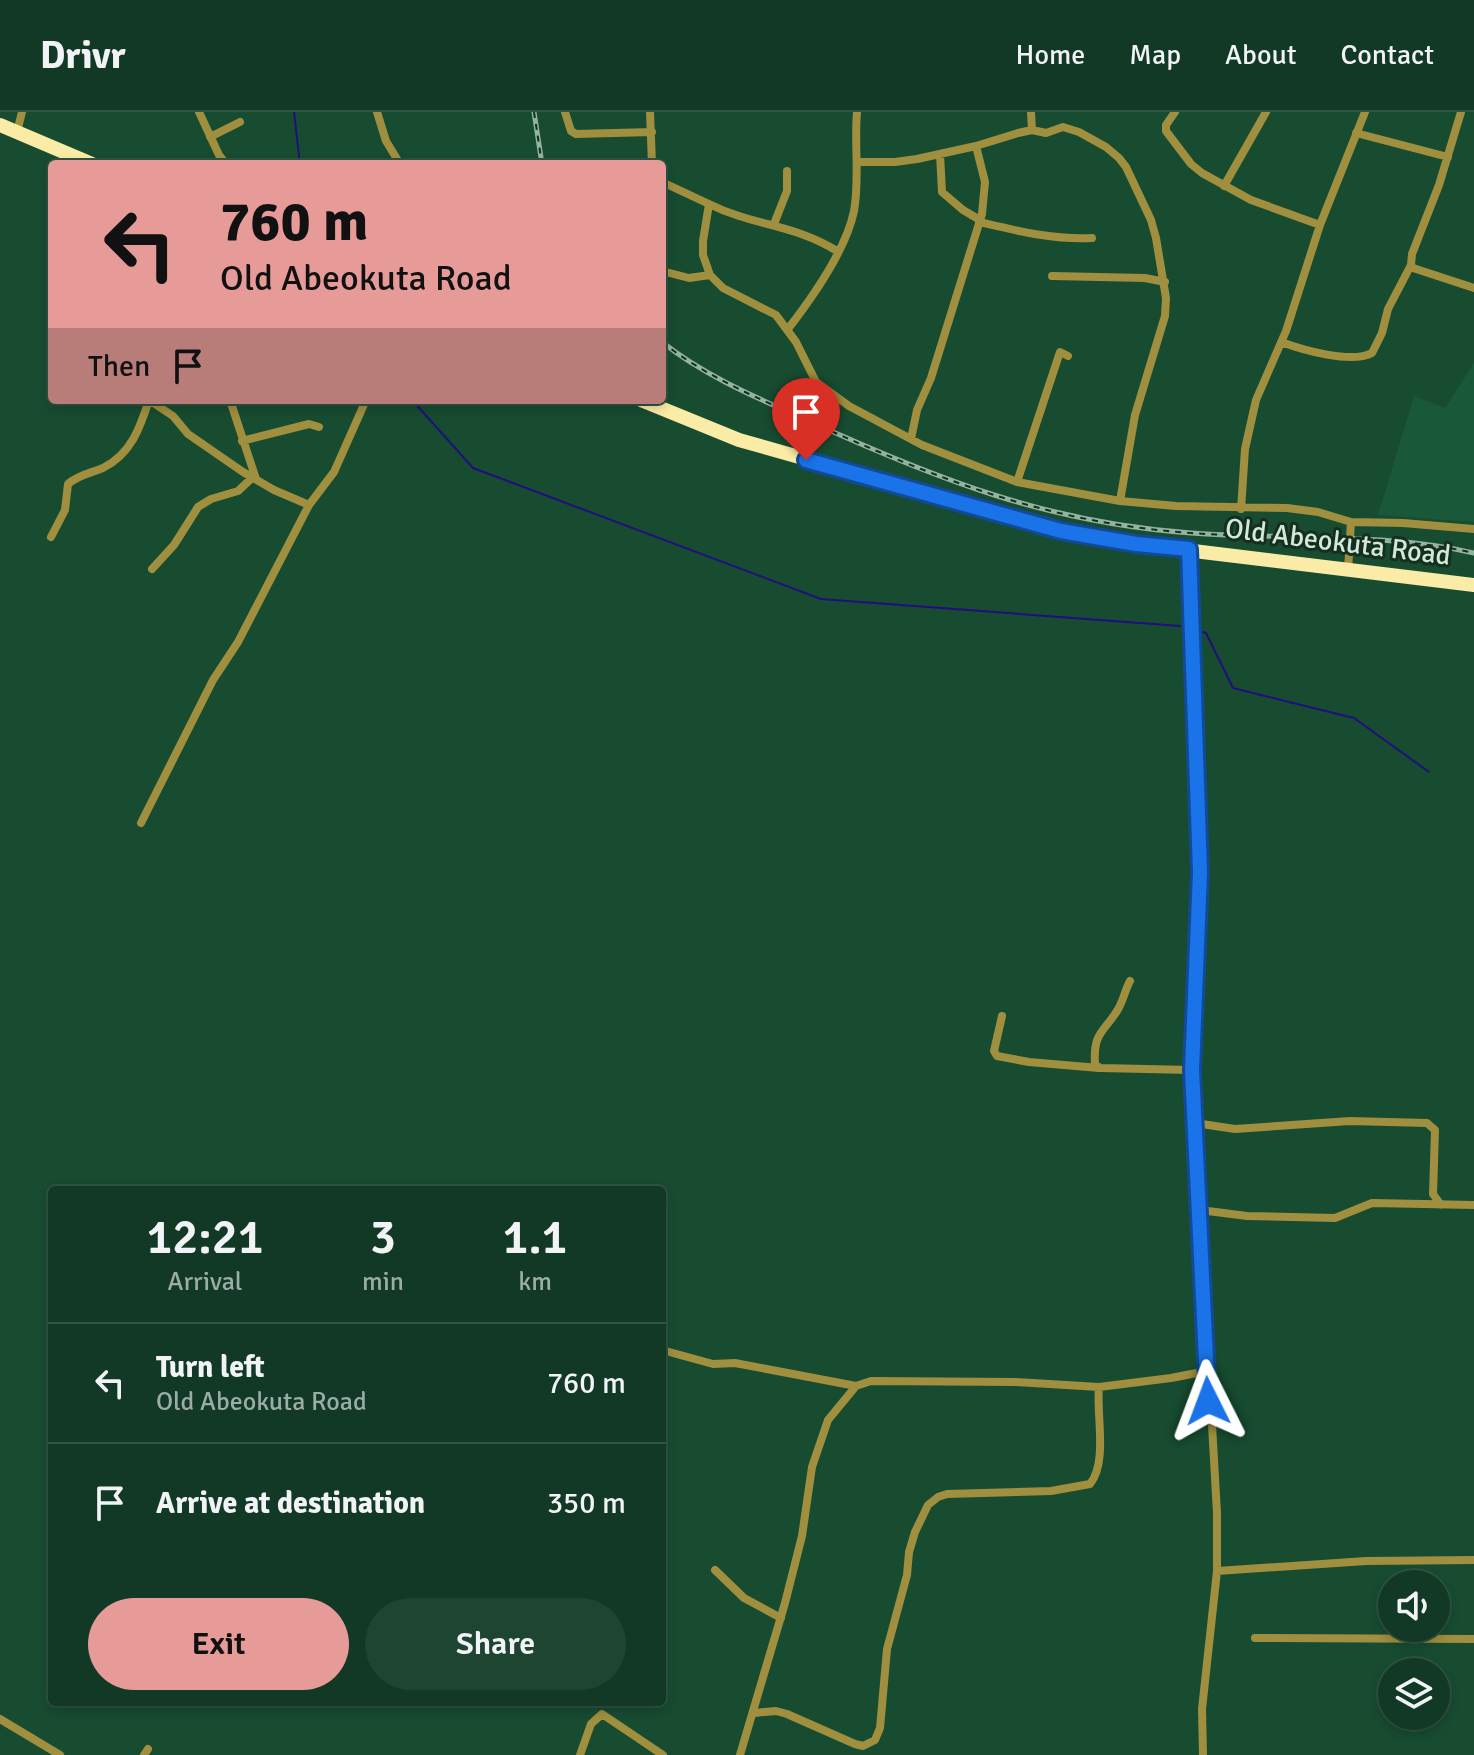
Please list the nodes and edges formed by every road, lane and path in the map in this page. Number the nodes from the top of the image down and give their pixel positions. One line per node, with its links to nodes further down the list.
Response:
1 (22, 112): 15 (street)
2 (199, 112): 18 (street)
3 (377, 112): 24 (street)
4 (565, 112): 16 (street)
5 (650, 112): 16 (street)
6 (857, 112): 26 (street)
7 (1031, 112): 14 (street)
8 (1175, 112): 29 (street)
9 (1266, 112): 29 (street)
10 (1365, 112): 17 (street)
11 (1461, 112): 21 (street)
12 (240, 122): 18 (street)
13 (0, 125): 15 (highway)
14 (1032, 130): 19 (street); 40 (street)
15 (17, 132): 22 (highway)
16 (652, 132): 25 (street)
17 (1356, 133): 21 (street); 33 (street)
18 (210, 137): 23 (street)
19 (976, 146): 20 (street); 31 (street)
20 (940, 154): 26 (street); 31 (street)
21 (1448, 157): 36 (street)
22 (83, 160)
23 (224, 160)
24 (398, 160)
25 (652, 160)
26 (857, 162): 35 (street)
27 (787, 171): 32 (street)
28 (666, 184): 30 (street)
29 (1224, 186): 33 (street)
30 (709, 204): 32 (street); 38 (street)
31 (980, 221): 34 (street); 51 (street)
32 (774, 224): 35 (street)
33 (1320, 225): 43 (street)
34 (1092, 238)
35 (837, 251): 42 (street)
36 (1411, 265): 41 (street); 43 (street)
37 (666, 272): 38 (street)
38 (710, 275): 42 (street)
39 (1052, 276): 40 (street)
40 (1165, 282): 55 (street)
41 (1474, 288)
42 (788, 329): 51 (street)
43 (1281, 342): 57 (street)
44 (1068, 356): 54 (street)
45 (147, 404): 60 (street)
46 (155, 404): 53 (street)
47 (231, 404): 52 (street)
48 (364, 404): 56 (street)
49 (651, 404): 61 (highway, Old Abeokuta Road)
50 (319, 427): 52 (street)
51 (911, 439): 54 (street)
52 (242, 441): 53 (street)
53 (254, 478): 56 (street); 62 (street)
54 (1017, 482): 55 (street)
55 (1120, 501): 57 (street)
56 (309, 505): 65 (street)
57 (1241, 509): 58 (street)
58 (1351, 522): 59 (street); 63 (street)
59 (1474, 529)
60 (51, 537)
61 (1189, 549): 63 (highway, Old Abeokuta Road); 69 (street)
62 (152, 569)
63 (1348, 570): 64 (highway, Old Abeokuta Road)
64 (1474, 585)
65 (141, 823)
66 (1130, 981): 68 (street)
67 (1002, 1016): 68 (street)
68 (1100, 1068): 69 (street)
69 (1192, 1070): 70 (street)
70 (1195, 1123): 71 (street); 73 (street)
71 (1441, 1205): 72 (street); 73 (street)
72 (1474, 1205)
73 (1200, 1210): 75 (street)
74 (666, 1351): 76 (street)
75 (1207, 1371): 77 (street); 80 (street)
76 (856, 1386): 77 (street); 81 (street)
77 (1099, 1387): 84 (street)
78 (1474, 1560): 80 (street)
79 (715, 1570): 81 (street)
80 (1217, 1571): 90 (street)
81 (781, 1618): 84 (street)
82 (1255, 1638): 83 (street)
83 (1474, 1639)
84 (754, 1713): 89 (street)
85 (0, 1719): 86 (street)
86 (60, 1755)
87 (580, 1755): 88 (street)
88 (663, 1755)
89 (740, 1755)
90 (1203, 1755)

